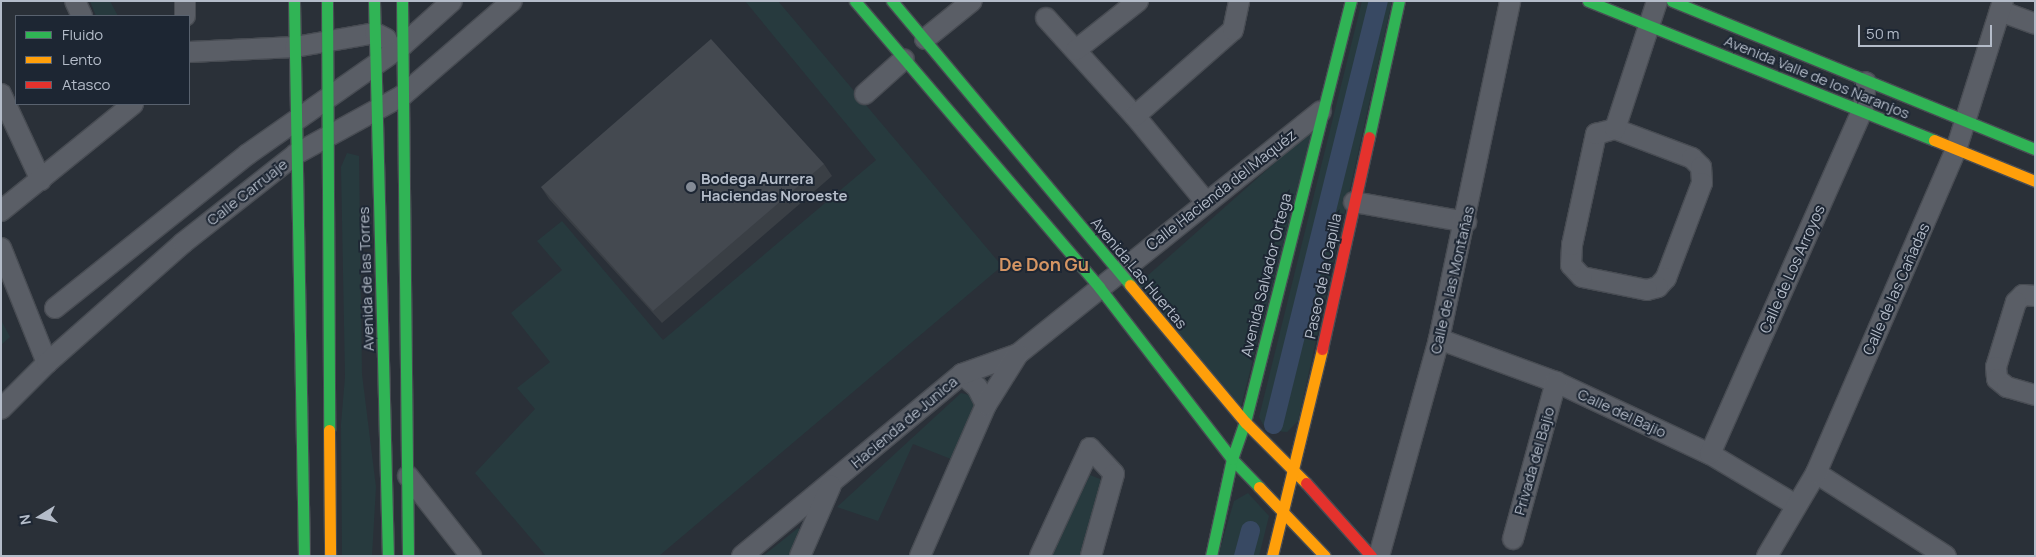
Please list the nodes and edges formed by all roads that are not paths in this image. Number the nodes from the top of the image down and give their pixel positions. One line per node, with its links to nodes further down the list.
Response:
1 (75, 1): 21 (street)
2 (185, 1): 22 (street)
3 (294, 1): 30 (street)
4 (327, 1): 28 (street)
5 (374, 1): 26 (street, Avenida de las Torres)
6 (402, 1): 29 (street)
7 (452, 1): 29 (street)
8 (512, 1): 39 (street, Calle Carruaje)
9 (855, 1): 33 (street)
10 (892, 1): 27 (street, Avenida Las Huertas)
11 (972, 1): 27 (street)
12 (1138, 1): 31 (street)
13 (1239, 1): 44 (street)
14 (1351, 1): 43 (street, Avenida Salvador Ortega)
15 (1399, 1): 55 (street, Paseo de la Capilla)
16 (1510, 1): 57 (street, Calle de las Montañas)
17 (1588, 1): 25 (street, Avenida Valle de los Naranjos)
18 (1657, 1): 25 (street)
19 (1672, 1): 35 (street, Avenida Valle de los Naranjos)
20 (2001, 6): 24 (street); 46 (street, Calle de las Cañadas)
21 (82, 15)
22 (185, 15)
23 (1046, 18): 31 (street)
24 (2035, 24)
25 (1650, 27): 42 (street, Avenida Valle de los Naranjos); 47 (street)
26 (375, 33): 28 (street); 29 (street); 34 (street, Avenida de las Torres)
27 (925, 40): 59 (street, Avenida Las Huertas)
28 (328, 41): 30 (street); 38 (street)
29 (402, 46): 34 (street); 39 (street)
30 (295, 47): 32 (street); 45 (street)
31 (1076, 50): 44 (street)
32 (190, 52)
33 (904, 59): 37 (street); 60 (street)
34 (375, 65): 38 (street); 41 (street, Avenida de las Torres)
35 (1866, 82): 42 (street, Calle de Los Arroyos); 46 (street, Avenida Valle de los Naranjos)
36 (1, 94): 52 (street)
37 (865, 94)
38 (328, 96): 45 (street); 48 (street)
39 (402, 96): 41 (street, Calle Carruaje); 76 (street)
40 (126, 106): 52 (street)
41 (376, 108): 48 (street, Calle Carruaje); 84 (street, Avenida de las Torres)
42 (1863, 109): 49 (street, Avenida Valle de los Naranjos); 72 (street, Calle de Los Arroyos)
43 (1321, 111): 54 (street, Calle Hacienda del Maquéz); 71 (street, Avenida Salvador Ortega)
44 (1134, 116): 54 (street)
45 (297, 118): 51 (street); 62 (street)
46 (1966, 120): 49 (street, Calle de las Cañadas); 50 (street, Avenida Valle de los Naranjos)
47 (1615, 129): 47 (street)
48 (328, 135): 51 (street, Calle Carruaje); 83 (street)
49 (1956, 150): 53 (street, Avenida Valle de los Naranjos); 75 (street, Calle de las Cañadas)
50 (2035, 150)
51 (296, 154): 65 (street, Calle Carruaje); 82 (street)
52 (41, 180): 56 (street)
53 (2035, 180)
54 (1206, 202): 59 (street, Calle Hacienda del Maquéz)
55 (1354, 202): 57 (street); 74 (street, Paseo de la Capilla)
56 (1, 211)
57 (1466, 222): 63 (street, Calle de las Montañas)
58 (1, 248): 65 (street)
59 (1118, 272): 60 (street, Calle Hacienda del Maquéz); 71 (street, Avenida Las Huertas)
60 (1099, 287): 64 (street, Hacienda de Junica); 73 (street)
61 (2035, 296): 68 (street)
62 (55, 308)
63 (1439, 339): 67 (street, Calle del Bajio); 96 (street, Calle de las Montañas)
64 (1018, 354): 66 (street, Hacienda de Junica); 69 (street)
65 (47, 363): 70 (street, Calle Carruaje)
66 (962, 374): 69 (street); 77 (street, Hacienda de Junica)
67 (1556, 382): 72 (street, Calle del Bajio); 80 (street, Privada del Bajio)
68 (2035, 396)
69 (986, 405): 89 (street)
70 (1, 409)
71 (1245, 422): 73 (street, Avenida Salvador Ortega); 74 (street, Avenida Las Huertas)
72 (1710, 454): 78 (street, Calle del Bajio)
73 (1232, 459): 79 (street); 92 (street, Avenida Salvador Ortega)
74 (1296, 470): 79 (street, Paseo de la Capilla); 95 (street, Avenida Las Huertas)
75 (1816, 473): 78 (street, Calle de las Cañadas); 81 (street)
76 (408, 476): 85 (street); 86 (street)
77 (833, 480): 87 (street, Hacienda de Junica); 88 (street)
78 (1796, 505): 97 (street, Calle de las Cañadas)
79 (1284, 512): 93 (street, Paseo de la Capilla); 94 (street)
80 (1513, 539)
81 (1935, 553)
82 (304, 556)
83 (330, 556)
84 (388, 556)
85 (408, 556)
86 (471, 556)
87 (742, 556)
88 (800, 556)
89 (920, 556)
90 (1040, 556): 91 (street)
91 (1091, 556)
92 (1211, 556)
93 (1272, 556)
94 (1325, 556)
95 (1371, 556)
96 (1379, 556)
97 (1767, 556)

